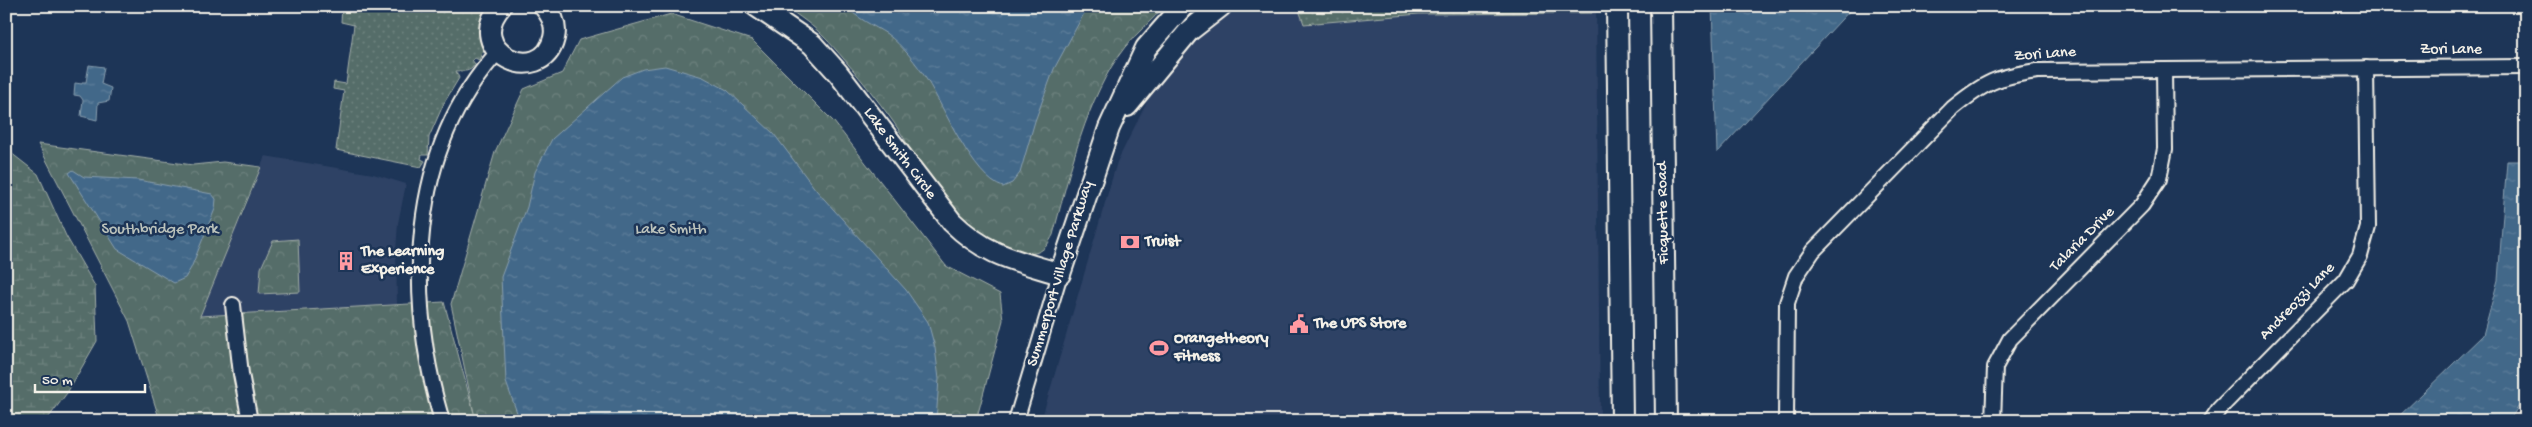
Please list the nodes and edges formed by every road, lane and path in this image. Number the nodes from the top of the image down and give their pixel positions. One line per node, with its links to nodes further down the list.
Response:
1 (501, 6): 8 (street)
2 (756, 6): 13 (street, Lake Smith Circle)
3 (1183, 6): 12 (street, Summerport Village Parkway)
4 (1221, 6): 12 (street, Summerport Village Parkway)
5 (1617, 6): 18 (street)
6 (1660, 6): 19 (street, Ficquette Road)
7 (552, 8): 8 (street)
8 (498, 52): 16 (street)
9 (2526, 67): 10 (street, Zori Lane)
10 (2366, 68): 11 (street, Zori Lane); 22 (street, Andreozzi Lane)
11 (2164, 70): 20 (street, Zori Lane); 21 (street, Talaria Drive)
12 (1109, 128): 13 (street, Summerport Village Parkway)
13 (1060, 274): 17 (street, Summerport Village Parkway)
14 (233, 305): 15 (street)
15 (250, 421)
16 (442, 421)
17 (1016, 421)
18 (1622, 421)
19 (1666, 421)
20 (1786, 421)
21 (1993, 421)
22 (2211, 421)

